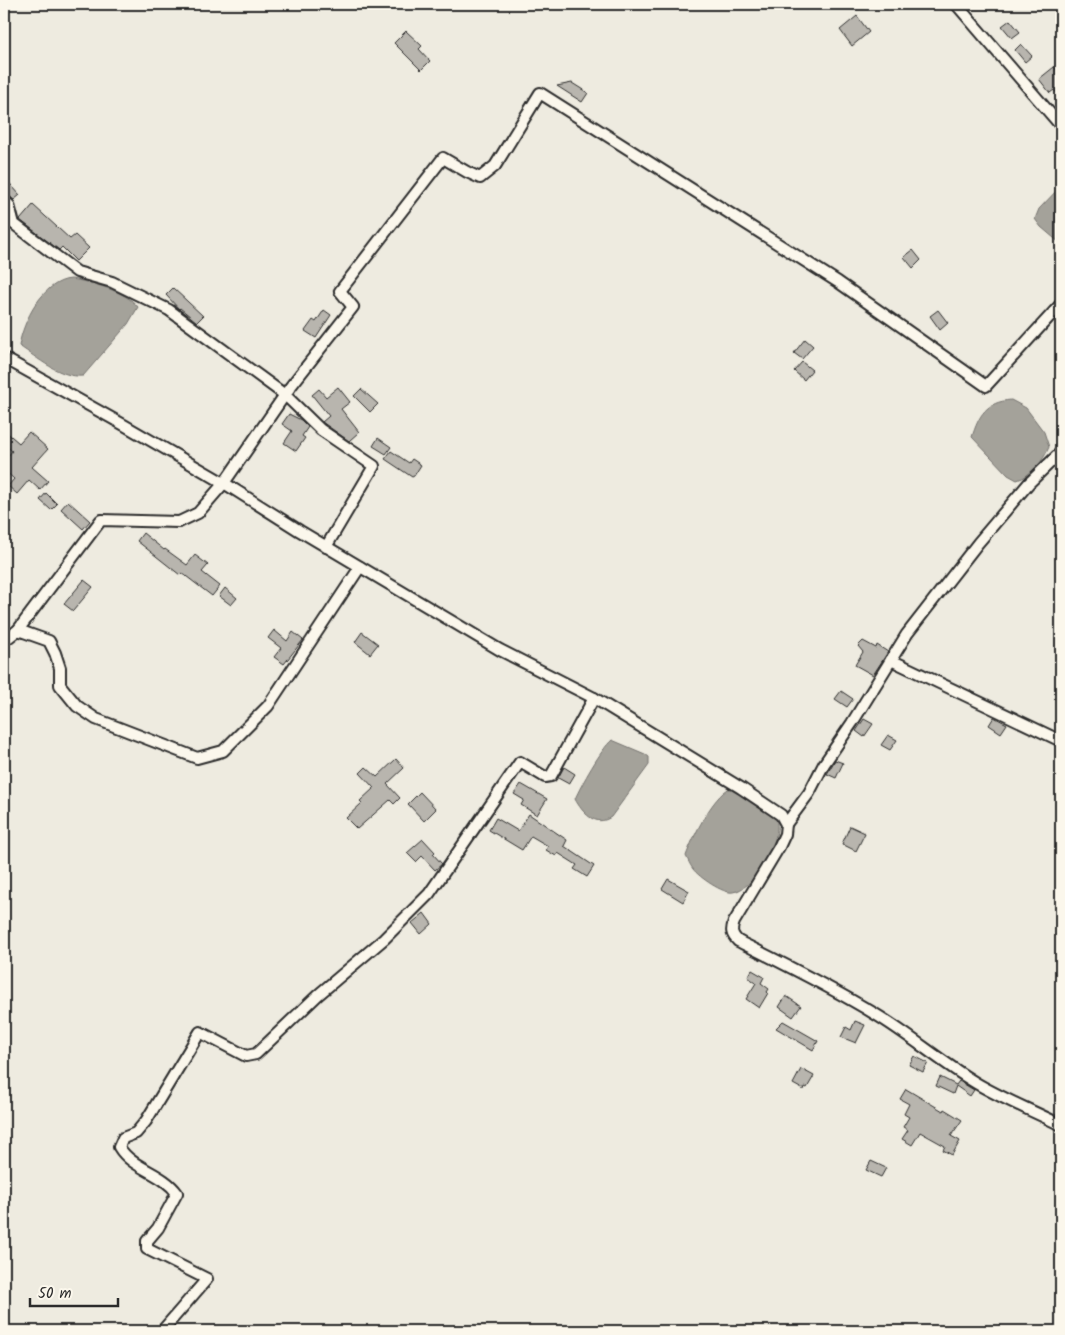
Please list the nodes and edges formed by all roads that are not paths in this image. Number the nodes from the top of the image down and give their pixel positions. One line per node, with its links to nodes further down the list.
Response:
1 (956, 4): 2 (street)
2 (1061, 126)
3 (4, 200): 6 (street)
4 (1061, 304): 6 (street)
5 (4, 358): 8 (street)
6 (285, 395): 8 (street); 9 (street)
7 (1061, 452): 13 (street)
8 (224, 484): 9 (street); 11 (street)
9 (326, 547): 10 (street)
10 (360, 567): 11 (street); 14 (street)
11 (18, 630): 12 (street)
12 (4, 639)
13 (891, 660): 15 (street); 16 (street)
14 (594, 698): 16 (street); 18 (street)
15 (1061, 741)
16 (786, 824): 17 (street)
17 (1061, 1125)
18 (162, 1331)

